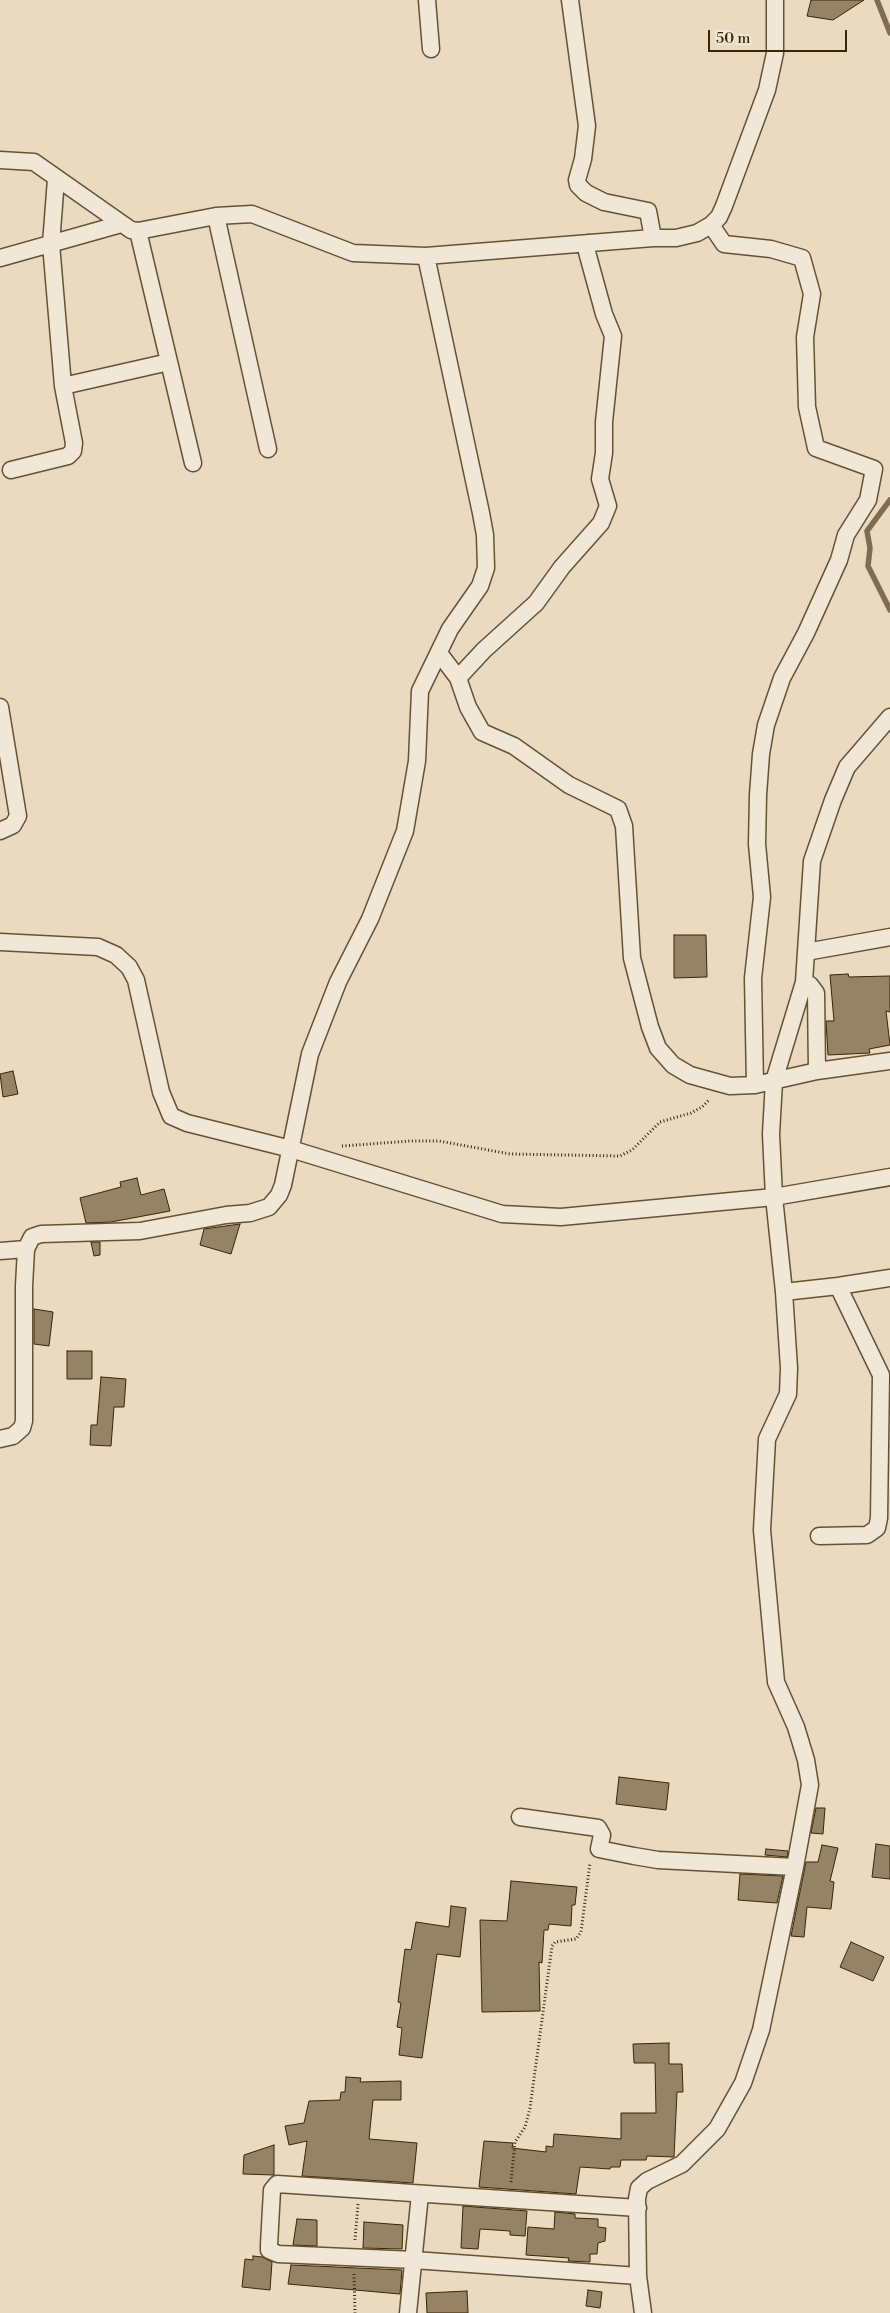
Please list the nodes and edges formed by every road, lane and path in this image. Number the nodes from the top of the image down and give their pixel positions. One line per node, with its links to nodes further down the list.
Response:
1 (427, 0): 4 (street)
2 (570, 0): 11 (street)
3 (774, 0): 9 (street)
4 (431, 50)
5 (0, 160): 6 (street)
6 (56, 179): 8 (street); 13 (street)
7 (216, 216): 10 (street); 14 (street); 18 (street)
8 (121, 224): 10 (street); 13 (street)
9 (711, 226): 11 (street); 34 (street)
10 (138, 231): 16 (street)
11 (653, 238): 12 (street)
12 (588, 243): 14 (street); 22 (street)
13 (51, 244): 15 (street); 17 (street)
14 (426, 256): 21 (street)
15 (0, 258)
16 (169, 362): 17 (street); 19 (street)
17 (63, 386): 20 (street)
18 (268, 449)
19 (194, 464)
20 (11, 470)
21 (439, 653): 22 (street); 36 (street)
22 (458, 678): 33 (street)
23 (0, 707): 25 (street)
24 (890, 717): 28 (street)
25 (0, 831)
26 (890, 937): 28 (street)
27 (0, 942): 36 (street)
28 (806, 952): 29 (street)
29 (804, 982): 31 (street); 32 (street)
30 (890, 1061): 31 (street)
31 (817, 1071): 32 (street)
32 (774, 1081): 34 (street); 38 (street)
33 (724, 1084): 34 (street); 35 (path)
34 (755, 1085)
35 (338, 1146)
36 (291, 1149): 38 (street); 39 (street)
37 (890, 1177): 38 (street)
38 (774, 1196): 43 (street)
39 (26, 1249): 40 (street); 45 (street)
40 (0, 1251)
41 (890, 1278): 42 (street)
42 (838, 1286): 43 (street); 44 (street)
43 (784, 1292): 49 (street)
44 (886, 1374): 46 (street)
45 (0, 1439)
46 (819, 1536)
47 (520, 1817): 48 (street)
48 (599, 1849): 49 (street); 51 (path)
49 (795, 1867): 52 (street)
50 (420, 2194): 51 (street); 53 (street); 53 (street)
51 (509, 2199): 52 (street)
52 (638, 2208): 54 (street)
53 (414, 2260): 54 (street); 55 (street)
54 (638, 2276): 56 (street)
55 (408, 2313)
56 (643, 2313)

